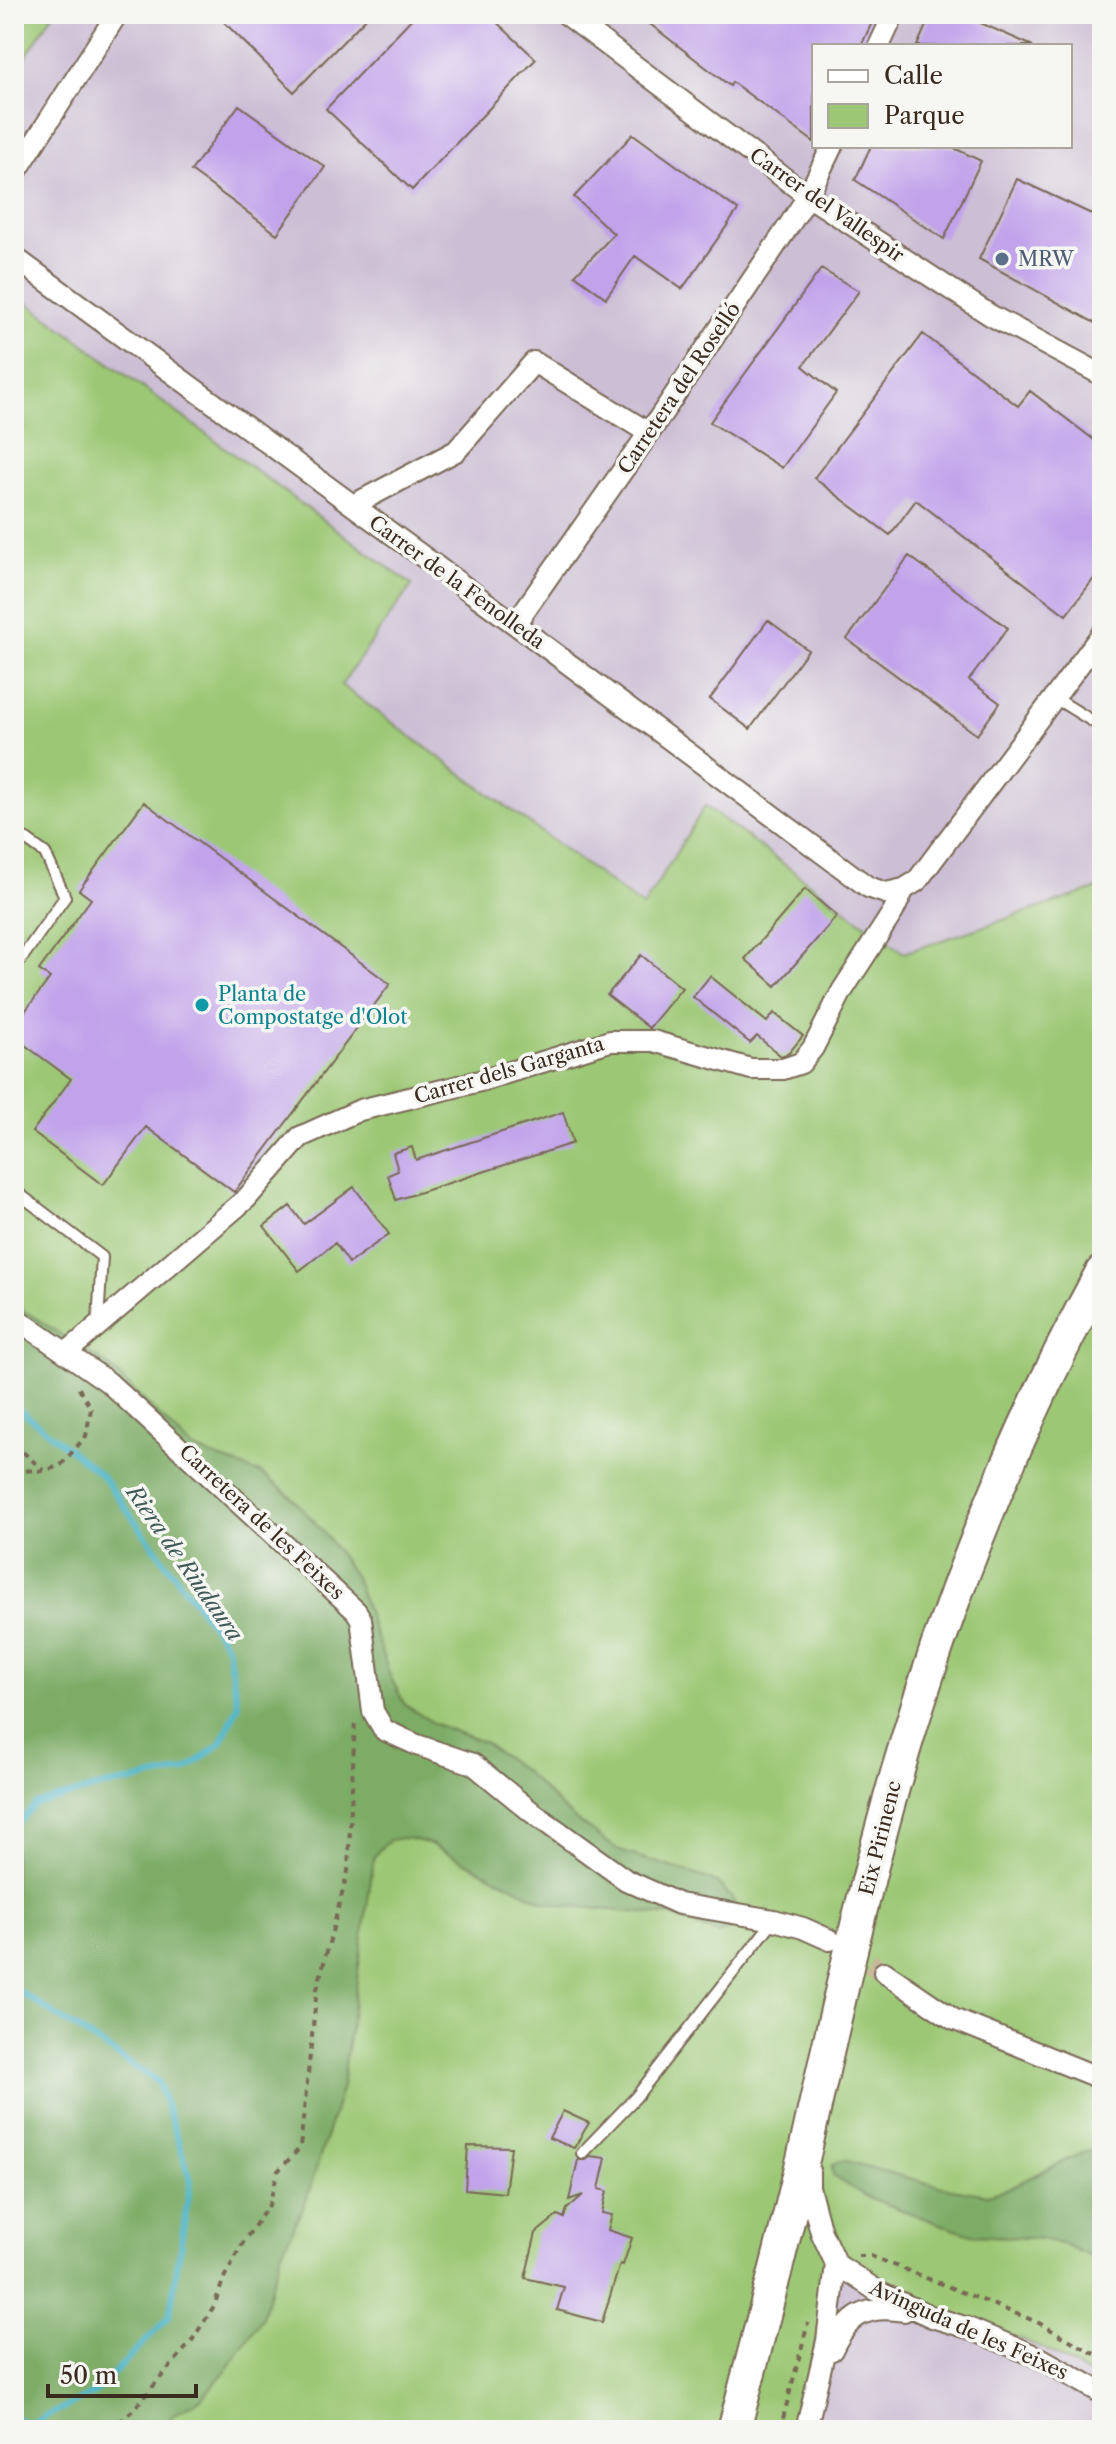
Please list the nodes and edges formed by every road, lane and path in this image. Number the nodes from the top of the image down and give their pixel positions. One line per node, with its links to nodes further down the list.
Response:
1 (117, 14): 6 (street)
2 (566, 14): 7 (street, Carrer del Vallespir)
3 (894, 14): 4 (street)
4 (880, 44)
5 (831, 148): 7 (street, Carretera del Roselló)
6 (14, 175)
7 (808, 196): 9 (street, Carrer del Vallespir); 10 (street, Carretera del Roselló)
8 (14, 257): 11 (street, Carrer de la Fenolleda)
9 (1102, 375)
10 (649, 433): 11 (street); 12 (street, Carretera del Roselló)
11 (353, 505): 12 (street, Carrer de la Fenolleda)
12 (515, 624): 17 (street, Carrer de la Fenolleda)
13 (1102, 634): 14 (street, Carrer dels Garganta)
14 (1055, 698): 15 (lane); 17 (street, Carrer dels Garganta)
15 (1102, 727)
16 (14, 831): 18 (lane)
17 (904, 889): 22 (street, Carrer dels Garganta)
18 (14, 969)
19 (14, 1190): 22 (lane)
20 (1102, 1272): 33 (main road, Eix Pirinenc)
21 (14, 1317): 23 (street, Carretera de les Feixes)
22 (98, 1324): 23 (street, Carrer dels Garganta)
23 (66, 1353): 29 (street, Carretera de les Feixes)
24 (69, 1376): 27 (path)
25 (14, 1444): 27 (path)
26 (14, 1470): 27 (path)
27 (45, 1471)
28 (355, 1715): 39 (path)
29 (774, 1920): 30 (street, Carretera de les Feixes); 34 (lane)
30 (830, 1940)
31 (884, 1972): 32 (street)
32 (1102, 2079)
33 (813, 2115): 35 (street); 40 (main road, Eix Pirinenc)
34 (582, 2153)
35 (836, 2264): 36 (street, Avinguda de les Feixes); 37 (street)
36 (932, 2317): 37 (street); 38 (street, Avinguda de les Feixes)
37 (815, 2393): 41 (street)
38 (1102, 2393)
39 (110, 2430)
40 (734, 2430)
41 (806, 2430)

